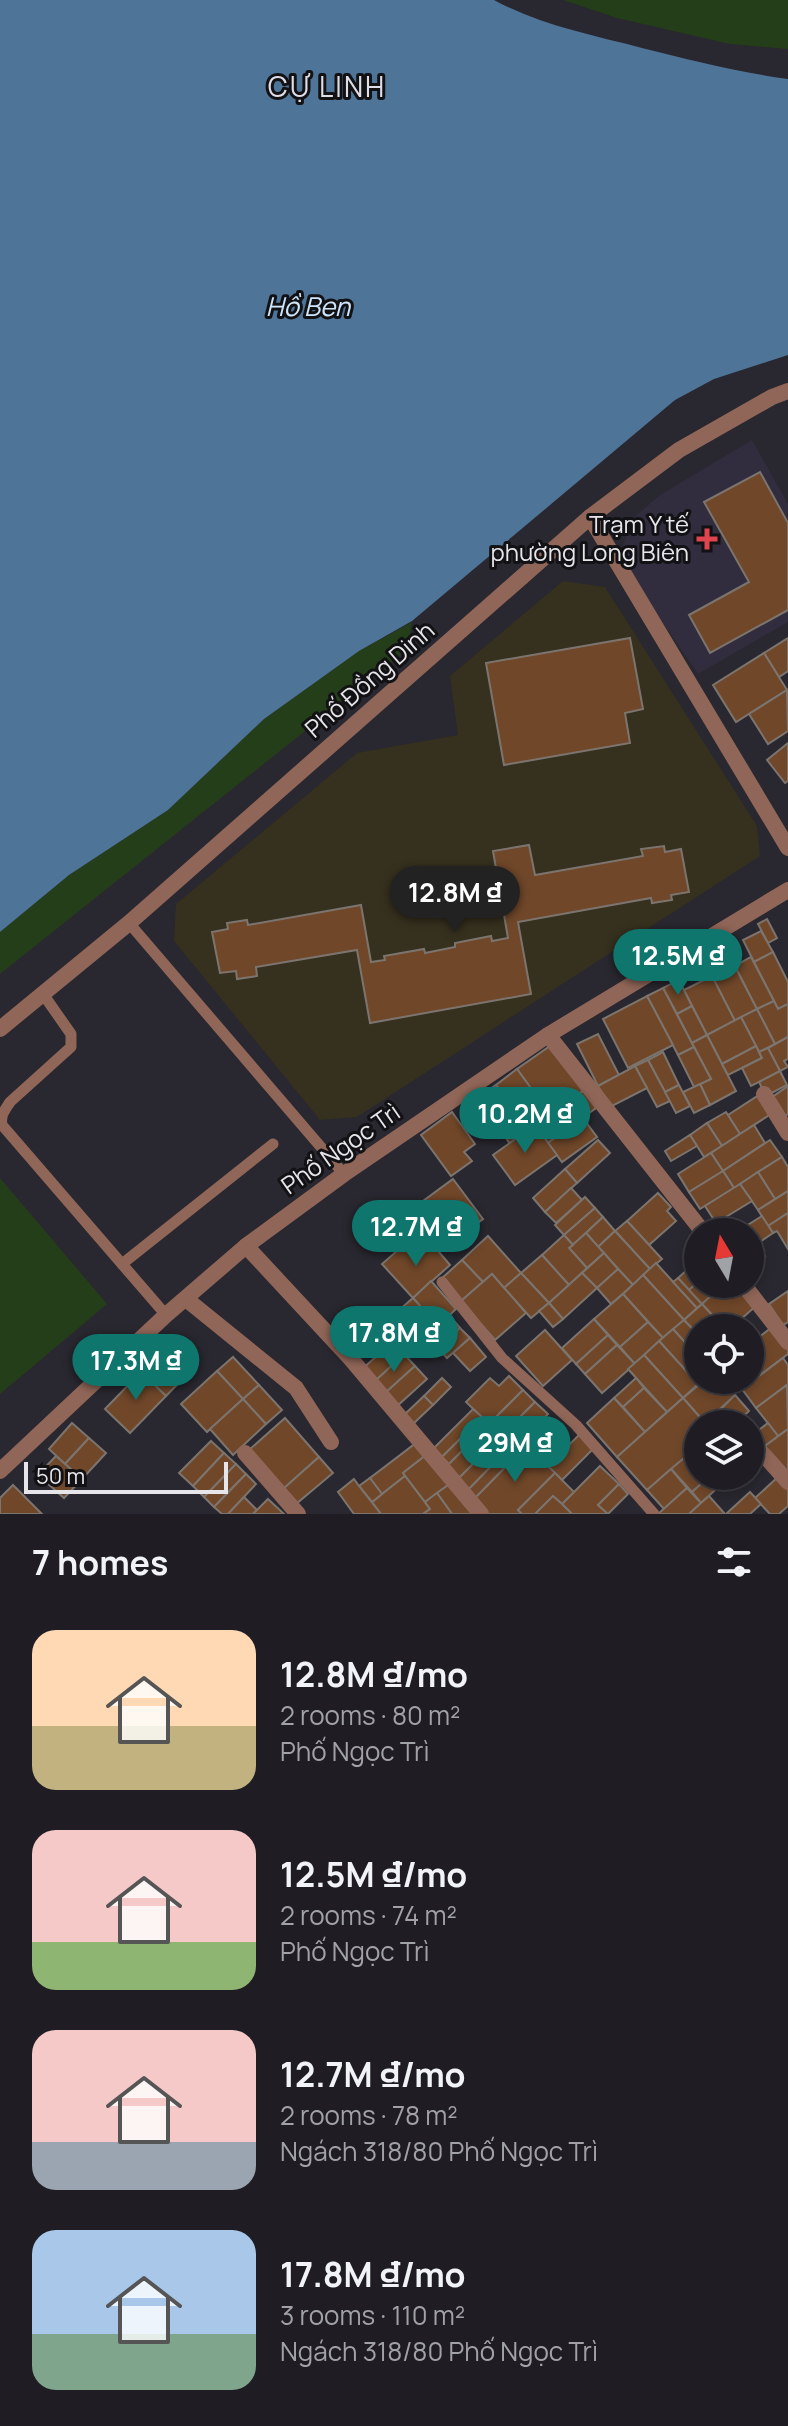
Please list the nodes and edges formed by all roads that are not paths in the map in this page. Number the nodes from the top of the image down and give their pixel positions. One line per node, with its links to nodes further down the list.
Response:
1 (788, 391): 2 (street, Phố Đồng Dinh)
2 (590, 517): 3 (street); 5 (street, Phố Đồng Dinh)
3 (788, 848)
4 (788, 890): 8 (street, Phố Ngọc Trì)
5 (129, 923): 6 (street, Phố Đồng Dinh); 12 (lane)
6 (43, 994): 7 (street, Phố Đồng Dinh); 15 (lane)
7 (0, 1029)
8 (548, 1035): 12 (street, Phố Ngọc Trì); 13 (street)
9 (764, 1094): 10 (street)
10 (788, 1133)
11 (273, 1144): 15 (lane)
12 (344, 1174): 14 (street, Phố Ngọc Trì)
13 (692, 1218)
14 (246, 1246): 18 (street, Phố Ngọc Trì); 27 (street)
15 (122, 1264): 19 (lane)
16 (442, 1282): 28 (lane)
17 (754, 1298): 20 (street)
18 (186, 1299): 19 (street, Phố Ngọc Trì); 21 (street)
19 (166, 1315): 24 (street, Phố Ngọc Trì)
20 (788, 1342)
21 (331, 1442)
22 (245, 1453): 26 (street)
23 (764, 1455): 25 (street)
24 (0, 1471)
25 (788, 1482)
26 (298, 1514)
27 (481, 1514)
28 (654, 1514)

